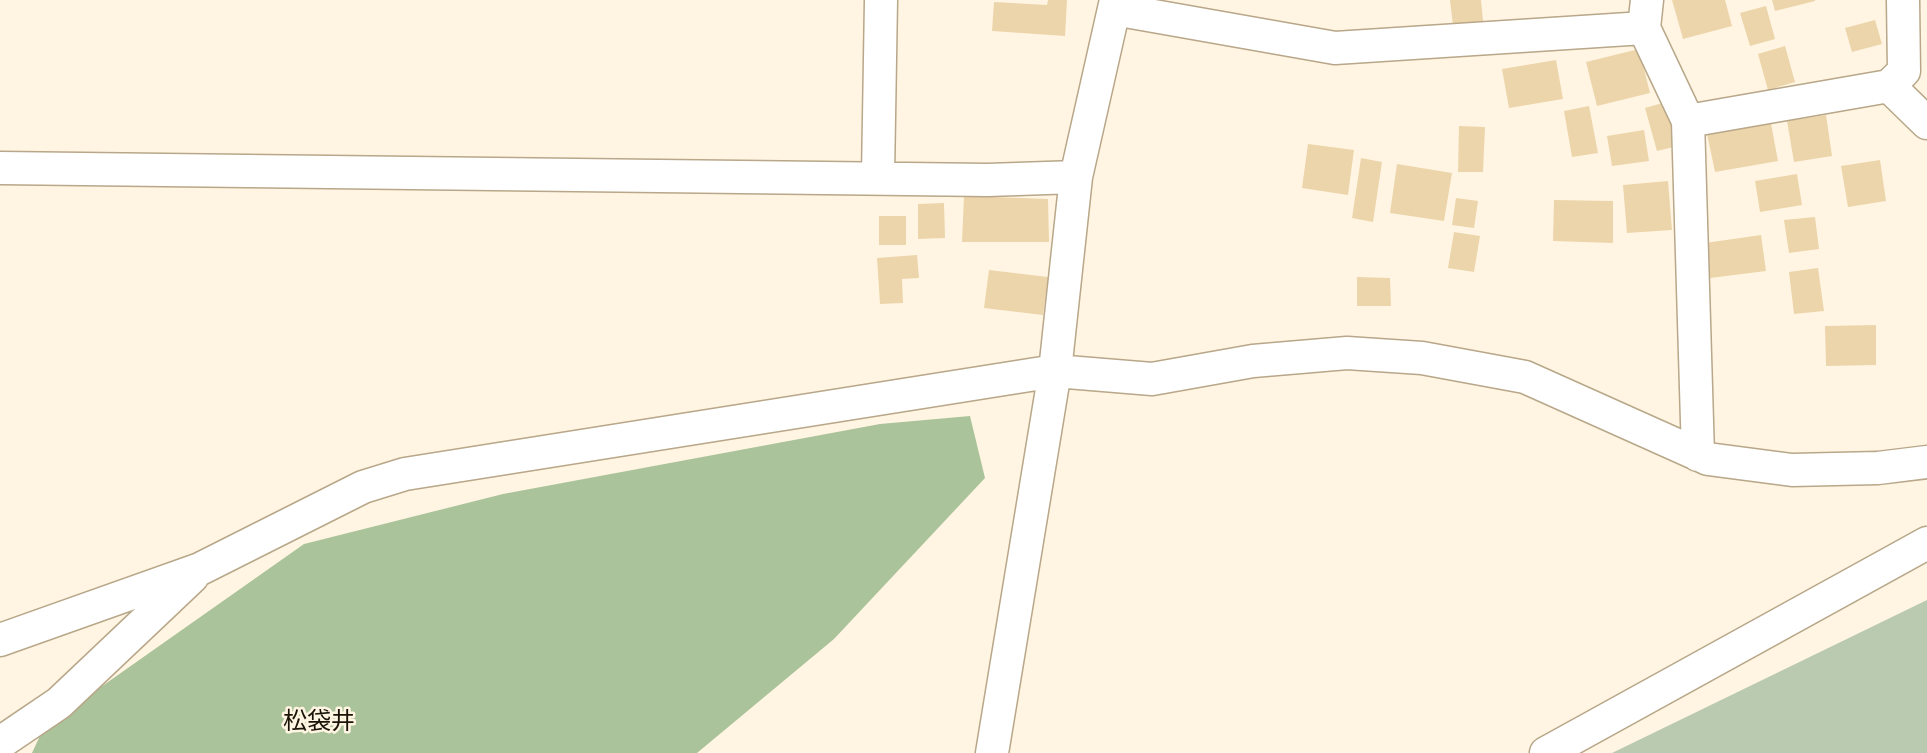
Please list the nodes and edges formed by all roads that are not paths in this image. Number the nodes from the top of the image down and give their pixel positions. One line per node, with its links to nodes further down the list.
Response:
1 (881, 0): 9 (street)
2 (1903, 0): 5 (street)
3 (1115, 5): 4 (street); 10 (street)
4 (1646, 14): 6 (street)
5 (1889, 86): 6 (street); 7 (street)
6 (1688, 121): 12 (street)
7 (1927, 123)
8 (0, 167): 9 (street)
9 (878, 176): 10 (street)
10 (1076, 177): 11 (street)
11 (1055, 371): 12 (street); 15 (street); 18 (street)
12 (1698, 455): 13 (street)
13 (1927, 462)
14 (1927, 543): 19 (street)
15 (200, 569): 16 (street); 17 (street)
16 (0, 640)
17 (0, 743)
18 (992, 753)
19 (1546, 753)

